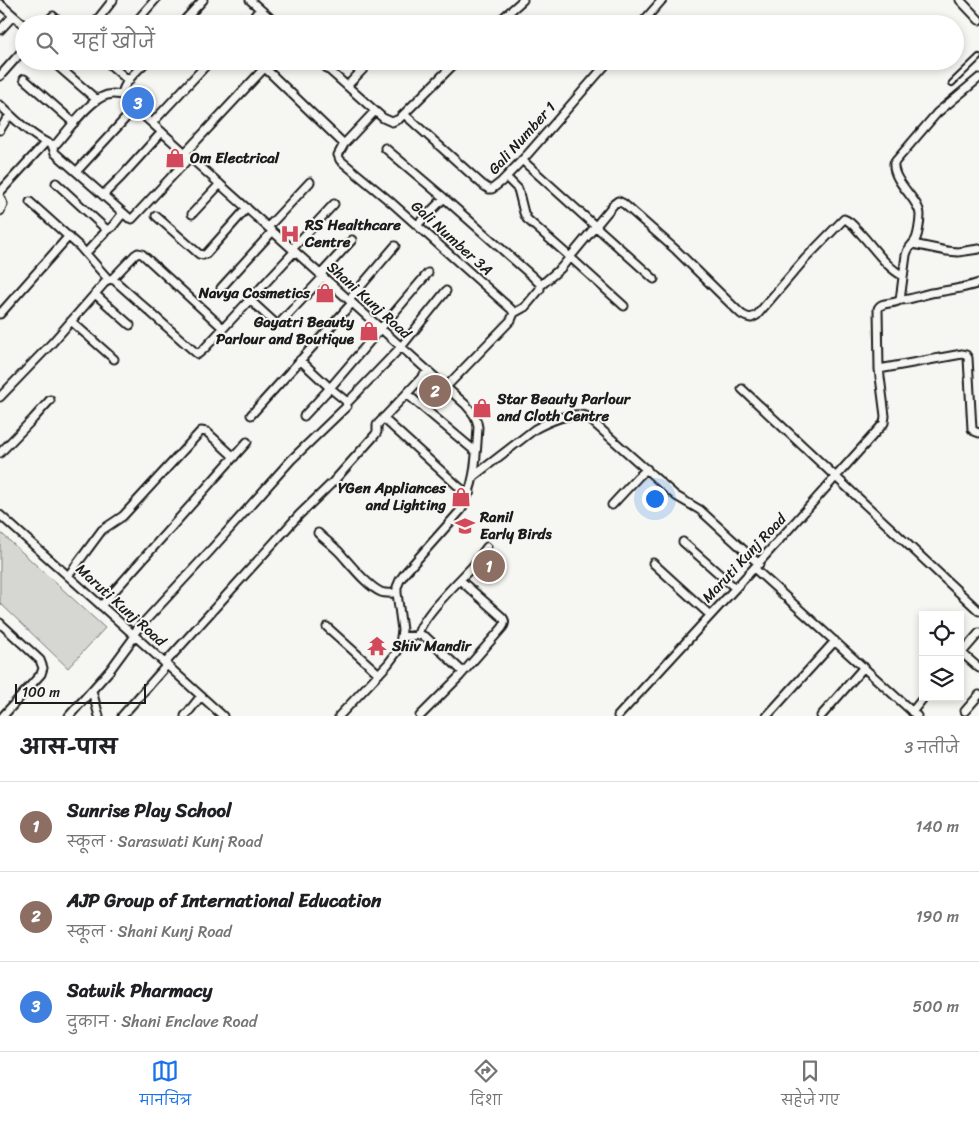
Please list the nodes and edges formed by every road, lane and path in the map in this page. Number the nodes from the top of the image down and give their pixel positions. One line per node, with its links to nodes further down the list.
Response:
1 (113, 0): 10 (street)
2 (155, 0): 11 (street)
3 (203, 0): 12 (street)
4 (250, 0): 9 (street)
5 (523, 0): 15 (street)
6 (662, 0): 16 (street)
7 (960, 0): 18 (street)
8 (0, 4): 17 (street)
9 (260, 9): 13 (street); 14 (street)
10 (101, 15)
11 (142, 15)
12 (189, 15)
13 (255, 15)
14 (267, 15)
15 (506, 15)
16 (649, 15)
17 (13, 16): 19 (street)
18 (979, 20)
19 (0, 30)
20 (979, 57): 36 (lane)
21 (15, 59): 32 (street)
22 (62, 70): 39 (street)
23 (116, 70): 35 (street)
24 (139, 70): 35 (street)
25 (202, 70): 46 (street)
26 (262, 70): 52 (street)
27 (266, 70): 50 (street)
28 (329, 70): 37 (street)
29 (362, 70): 37 (street)
30 (448, 70): 43 (street)
31 (601, 70): 53 (street, Gali Number 1)
32 (0, 76)
33 (979, 78): 76 (street)
34 (24, 79): 45 (street)
35 (129, 81): 38 (street)
36 (952, 83)
37 (347, 86): 42 (street)
38 (122, 95): 39 (street); 41 (street, Shani Kunj Road)
39 (97, 100): 45 (street)
40 (0, 105): 44 (street)
41 (135, 108): 46 (street, Shani Kunj Road); 54 (street)
42 (375, 111): 43 (street); 50 (street)
43 (404, 114): 55 (street, Gali Number 1)
44 (11, 116): 47 (street); 49 (street)
45 (74, 123): 49 (street)
46 (152, 124): 48 (street, Shani Kunj Road)
47 (0, 130)
48 (162, 132): 52 (street, Shani Kunj Road); 60 (street)
49 (48, 144): 54 (street); 59 (street)
50 (344, 144): 70 (street, Gali Number 3A)
51 (385, 148): 62 (street)
52 (187, 155): 58 (street, Shani Kunj Road); 67 (street)
53 (522, 160): 55 (street, Gali Number 1); 71 (street)
54 (77, 171): 60 (street)
55 (506, 177): 81 (street)
56 (310, 182): 72 (street)
57 (56, 183): 73 (street)
58 (220, 184): 65 (street, Shani Kunj Road); 68 (street)
59 (0, 192)
60 (103, 195): 67 (street)
61 (0, 197): 66 (street)
62 (444, 198): 70 (street); 88 (street)
63 (30, 202): 74 (street)
64 (334, 204): 78 (street)
65 (247, 208): 69 (street); 72 (street, Shani Kunj Road)
66 (0, 211)
67 (123, 213): 73 (street)
68 (192, 214)
69 (156, 216)
70 (417, 226): 96 (street, Gali Number 3A)
71 (596, 226): 81 (street); 84 (street); 86 (street)
72 (270, 229): 78 (street, Shani Kunj Road); 89 (street)
73 (107, 230): 80 (street)
74 (69, 236): 80 (street); 97 (street)
75 (352, 240): 83 (street)
76 (912, 244): 79 (street); 84 (street)
77 (395, 246): 94 (street)
78 (293, 250): 83 (street, Shani Kunj Road); 92 (street)
79 (979, 250)
80 (86, 253): 85 (street)
81 (570, 257): 88 (street); 95 (street)
82 (428, 273): 101 (street)
83 (322, 276): 92 (street); 94 (street, Shani Kunj Road)
84 (903, 276): 93 (street)
85 (110, 279): 91 (street); 100 (street); 100 (street)
86 (654, 279)
87 (979, 283): 93 (street)
88 (540, 286): 96 (street)
89 (221, 288)
90 (446, 291): 102 (street)
91 (95, 294): 98 (street); 99 (street)
92 (250, 300): 100 (street)
93 (900, 300): 105 (street)
94 (350, 301): 101 (street, Shani Kunj Road); 104 (street)
95 (624, 306)
96 (514, 313): 107 (street)
97 (0, 314)
98 (71, 321): 103 (street); 111 (street)
99 (130, 325)
100 (223, 328)
101 (381, 329): 102 (street, Shani Kunj Road); 108 (street)
102 (401, 347): 106 (street, Shani Kunj Road); 113 (street)
103 (114, 359)
104 (300, 360): 108 (street); 114 (street)
105 (878, 368): 117 (street); 124 (street, Maruti Kunj Road)
106 (428, 371): 107 (street, Shani Kunj Road); 110 (street)
107 (446, 387): 119 (street, Shani Kunj Road)
108 (330, 388): 113 (street); 115 (street)
109 (742, 389): 124 (street)
110 (407, 394): 116 (street); 119 (street)
111 (0, 398)
112 (50, 400): 120 (street)
113 (347, 403): 143 (street)
114 (250, 416)
115 (304, 416)
116 (383, 418): 125 (street); 149 (street)
117 (979, 433)
118 (247, 442): 121 (street)
119 (476, 452): 123 (street)
120 (0, 453)
121 (234, 457): 133 (street); 137 (street)
122 (646, 469): 123 (street); 126 (street); 132 (street)
123 (474, 476): 125 (street)
124 (836, 477): 132 (street, Maruti Kunj Road); 138 (street)
125 (470, 492): 136 (street)
126 (612, 506)
127 (0, 515): 133 (street, Maruti Kunj Road)
128 (318, 533): 136 (street)
129 (683, 542): 135 (street)
130 (487, 547): 134 (street)
131 (653, 563): 139 (street)
132 (756, 566): 135 (street, Maruti Kunj Road); 146 (street)
133 (68, 576): 137 (street, Maruti Kunj Road)
134 (460, 580): 144 (street); 152 (street)
135 (735, 588): 139 (street, Maruti Kunj Road)
136 (397, 593): 145 (street)
137 (101, 606): 143 (street, Maruti Kunj Road)
138 (979, 611)
139 (710, 615): 168 (street, Maruti Kunj Road)
140 (0, 624): 160 (street)
141 (328, 627): 153 (street)
142 (979, 633): 147 (street)
143 (134, 635): 149 (street, Maruti Kunj Road); 154 (street)
144 (418, 635): 145 (street); 152 (street)
145 (402, 637): 153 (street)
146 (835, 641): 150 (street); 169 (street)
147 (964, 650)
148 (964, 656): 151 (street)
149 (166, 664): 156 (street, Maruti Kunj Road); 163 (street)
150 (864, 667): 159 (street); 170 (street)
151 (979, 668)
152 (463, 672): 167 (street)
153 (379, 674): 166 (street)
154 (92, 691): 161 (street); 162 (street)
155 (979, 695): 158 (street)
156 (201, 696): 164 (street); 165 (street, Maruti Kunj Road)
157 (922, 701): 159 (street)
158 (965, 711)
159 (914, 714)
160 (3, 716)
161 (69, 716)
162 (99, 716)
163 (122, 716)
164 (185, 716)
165 (223, 716)
166 (338, 716)
167 (420, 716)
168 (618, 716)
169 (767, 716)
170 (820, 716)

